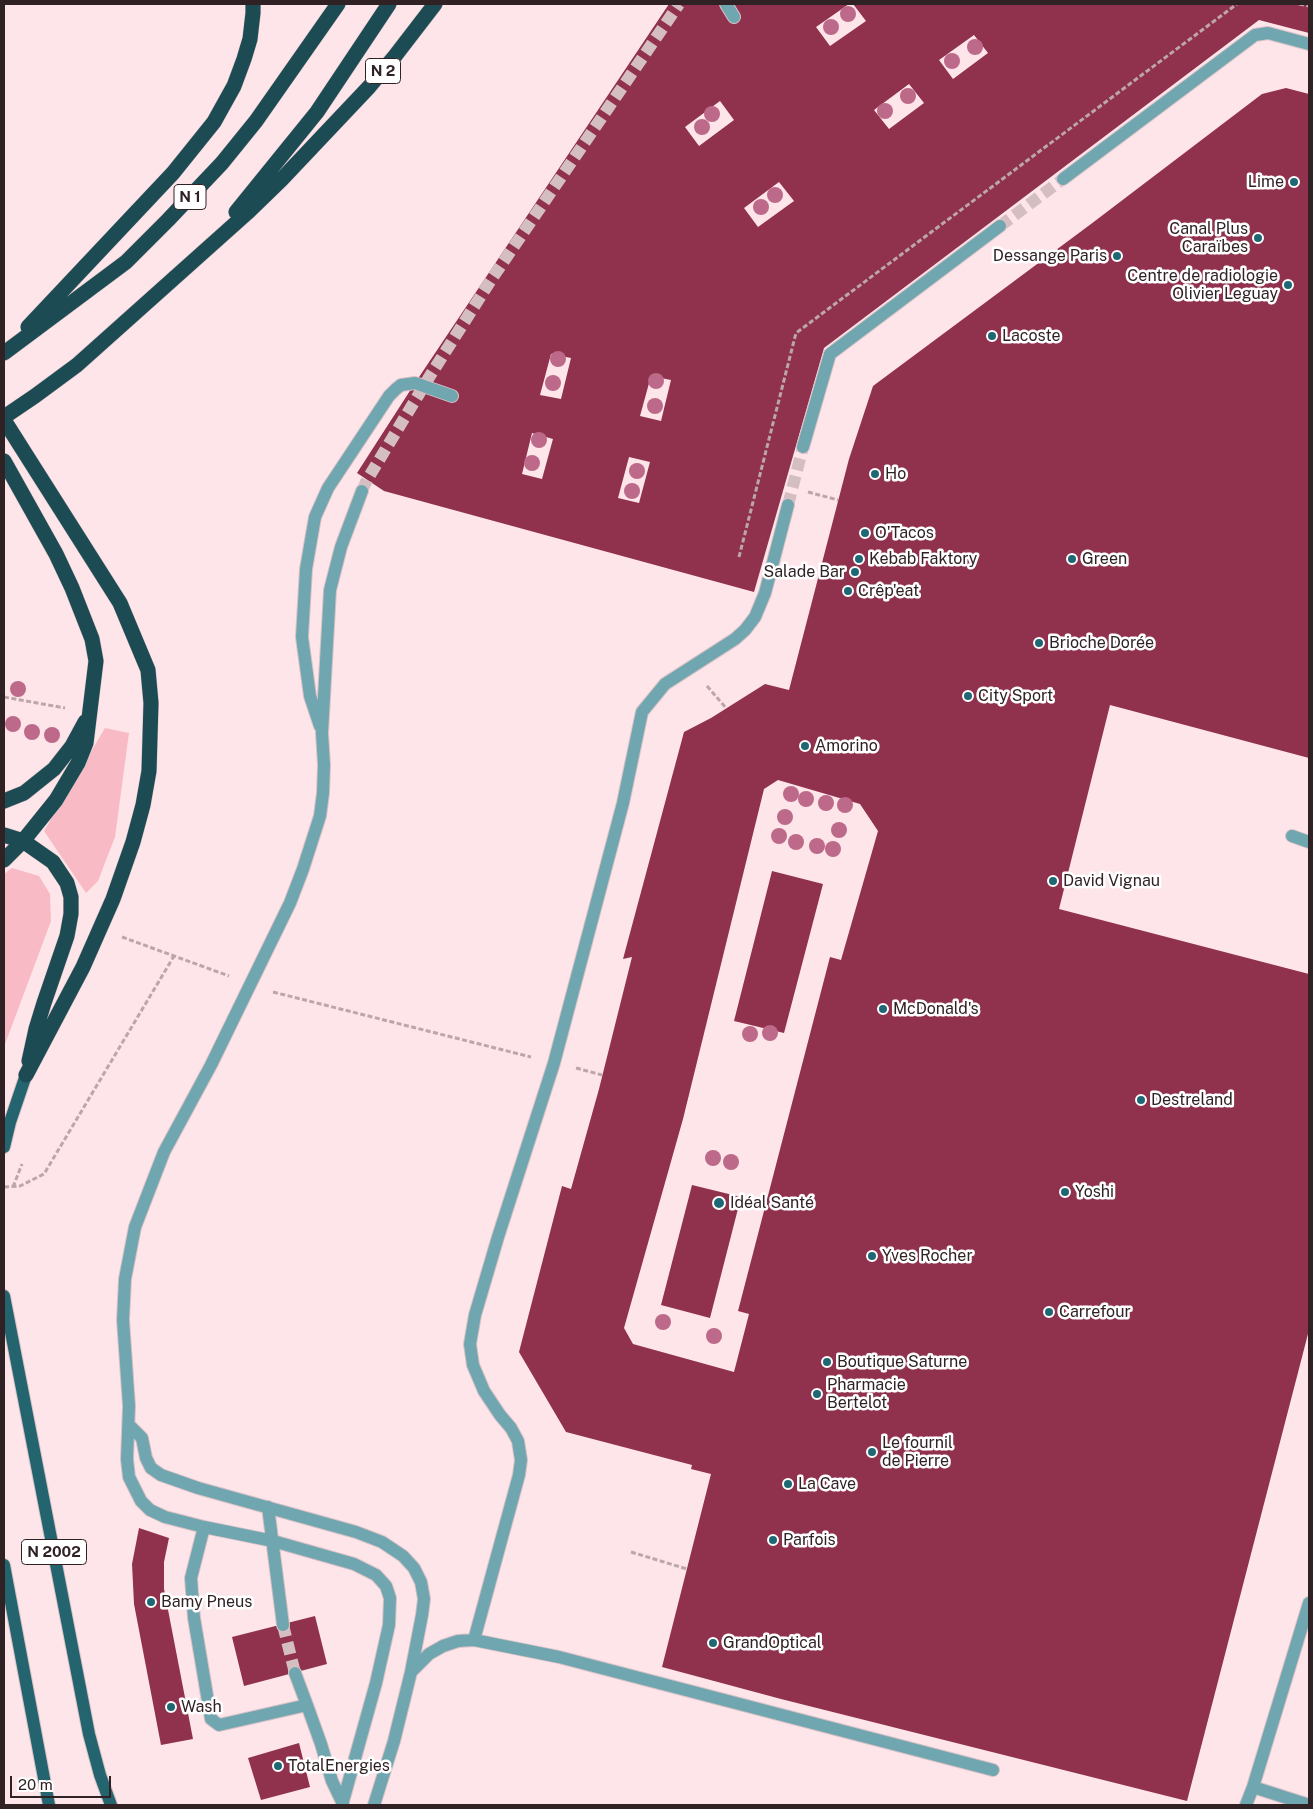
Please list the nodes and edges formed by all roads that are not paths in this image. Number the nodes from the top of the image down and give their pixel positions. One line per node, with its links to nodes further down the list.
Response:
1 (253, 4): 11 (highway)
2 (338, 4): 11 (highway, N 1)
3 (389, 4): 10 (highway)
4 (435, 4): 10 (highway, N 2)
5 (726, 4): 6 (lane)
6 (734, 17)
7 (1309, 44): 8 (lane)
8 (1063, 178)
9 (1000, 226): 14 (lane)
10 (205, 250): 13 (highway)
11 (4, 353)
12 (452, 396): 19 (lane)
13 (4, 419): 26 (highway)
14 (803, 447)
15 (4, 461): 18 (highway)
16 (362, 491): 19 (lane)
17 (788, 505): 36 (lane)
18 (90, 712): 20 (highway); 23 (highway)
19 (322, 733): 29 (lane)
20 (4, 801)
21 (4, 835): 23 (highway)
22 (1292, 836): 24 (lane)
23 (24, 841): 25 (highway); 26 (highway)
24 (1309, 842)
25 (4, 860)
26 (26, 1075): 27 (main road)
27 (4, 1147)
28 (4, 1296): 43 (main road, N 2002)
29 (129, 1425): 30 (lane); 31 (lane)
30 (268, 1507): 32 (lane); 37 (lane)
31 (204, 1527): 32 (lane); 39 (lane)
32 (272, 1542): 35 (lane); 44 (lane)
33 (4, 1565): 42 (main road, N 2002)
34 (1309, 1603): 41 (lane)
35 (283, 1625)
36 (474, 1640): 37 (lane); 40 (lane)
37 (411, 1672): 45 (lane)
38 (295, 1673): 39 (lane)
39 (306, 1705): 44 (lane)
40 (993, 1770)
41 (1253, 1787): 46 (lane); 47 (lane)
42 (49, 1805)
43 (111, 1805)
44 (342, 1805)
45 (374, 1805)
46 (1246, 1805)
47 (1309, 1805)

